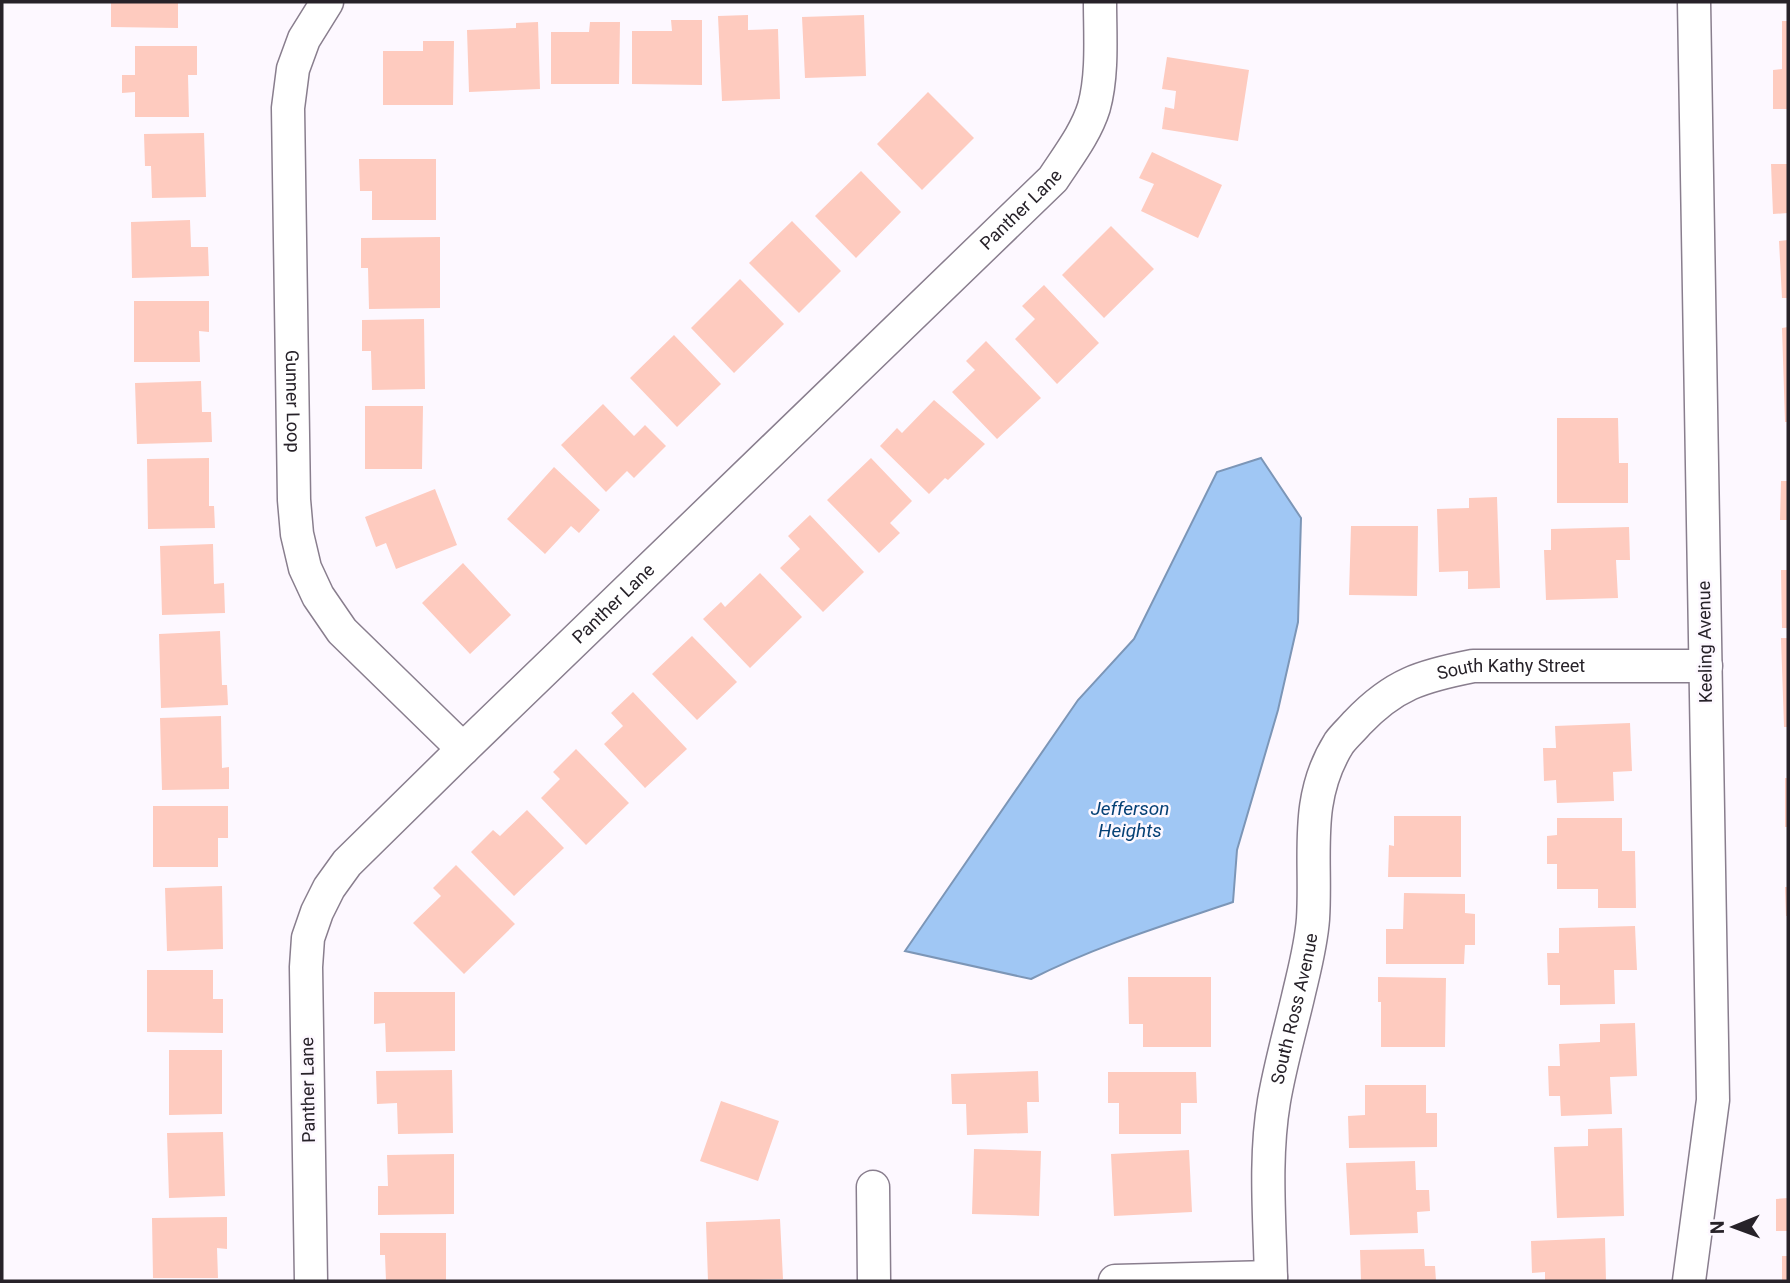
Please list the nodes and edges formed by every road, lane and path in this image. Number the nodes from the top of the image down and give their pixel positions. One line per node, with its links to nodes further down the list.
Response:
1 (327, 2): 6 (street, Gunner Loop)
2 (1100, 2): 6 (street, Panther Lane)
3 (1694, 2): 4 (street, Keeling Avenue)
4 (1706, 666): 5 (street, South Kathy Street); 12 (street, Keeling Avenue)
5 (1340, 741): 8 (street, South Ross Avenue)
6 (463, 749): 9 (street, Panther Lane)
7 (873, 1187): 10 (street)
8 (1271, 1279): 11 (street)
9 (312, 1281)
10 (874, 1281)
11 (1115, 1281)
12 (1689, 1281)

